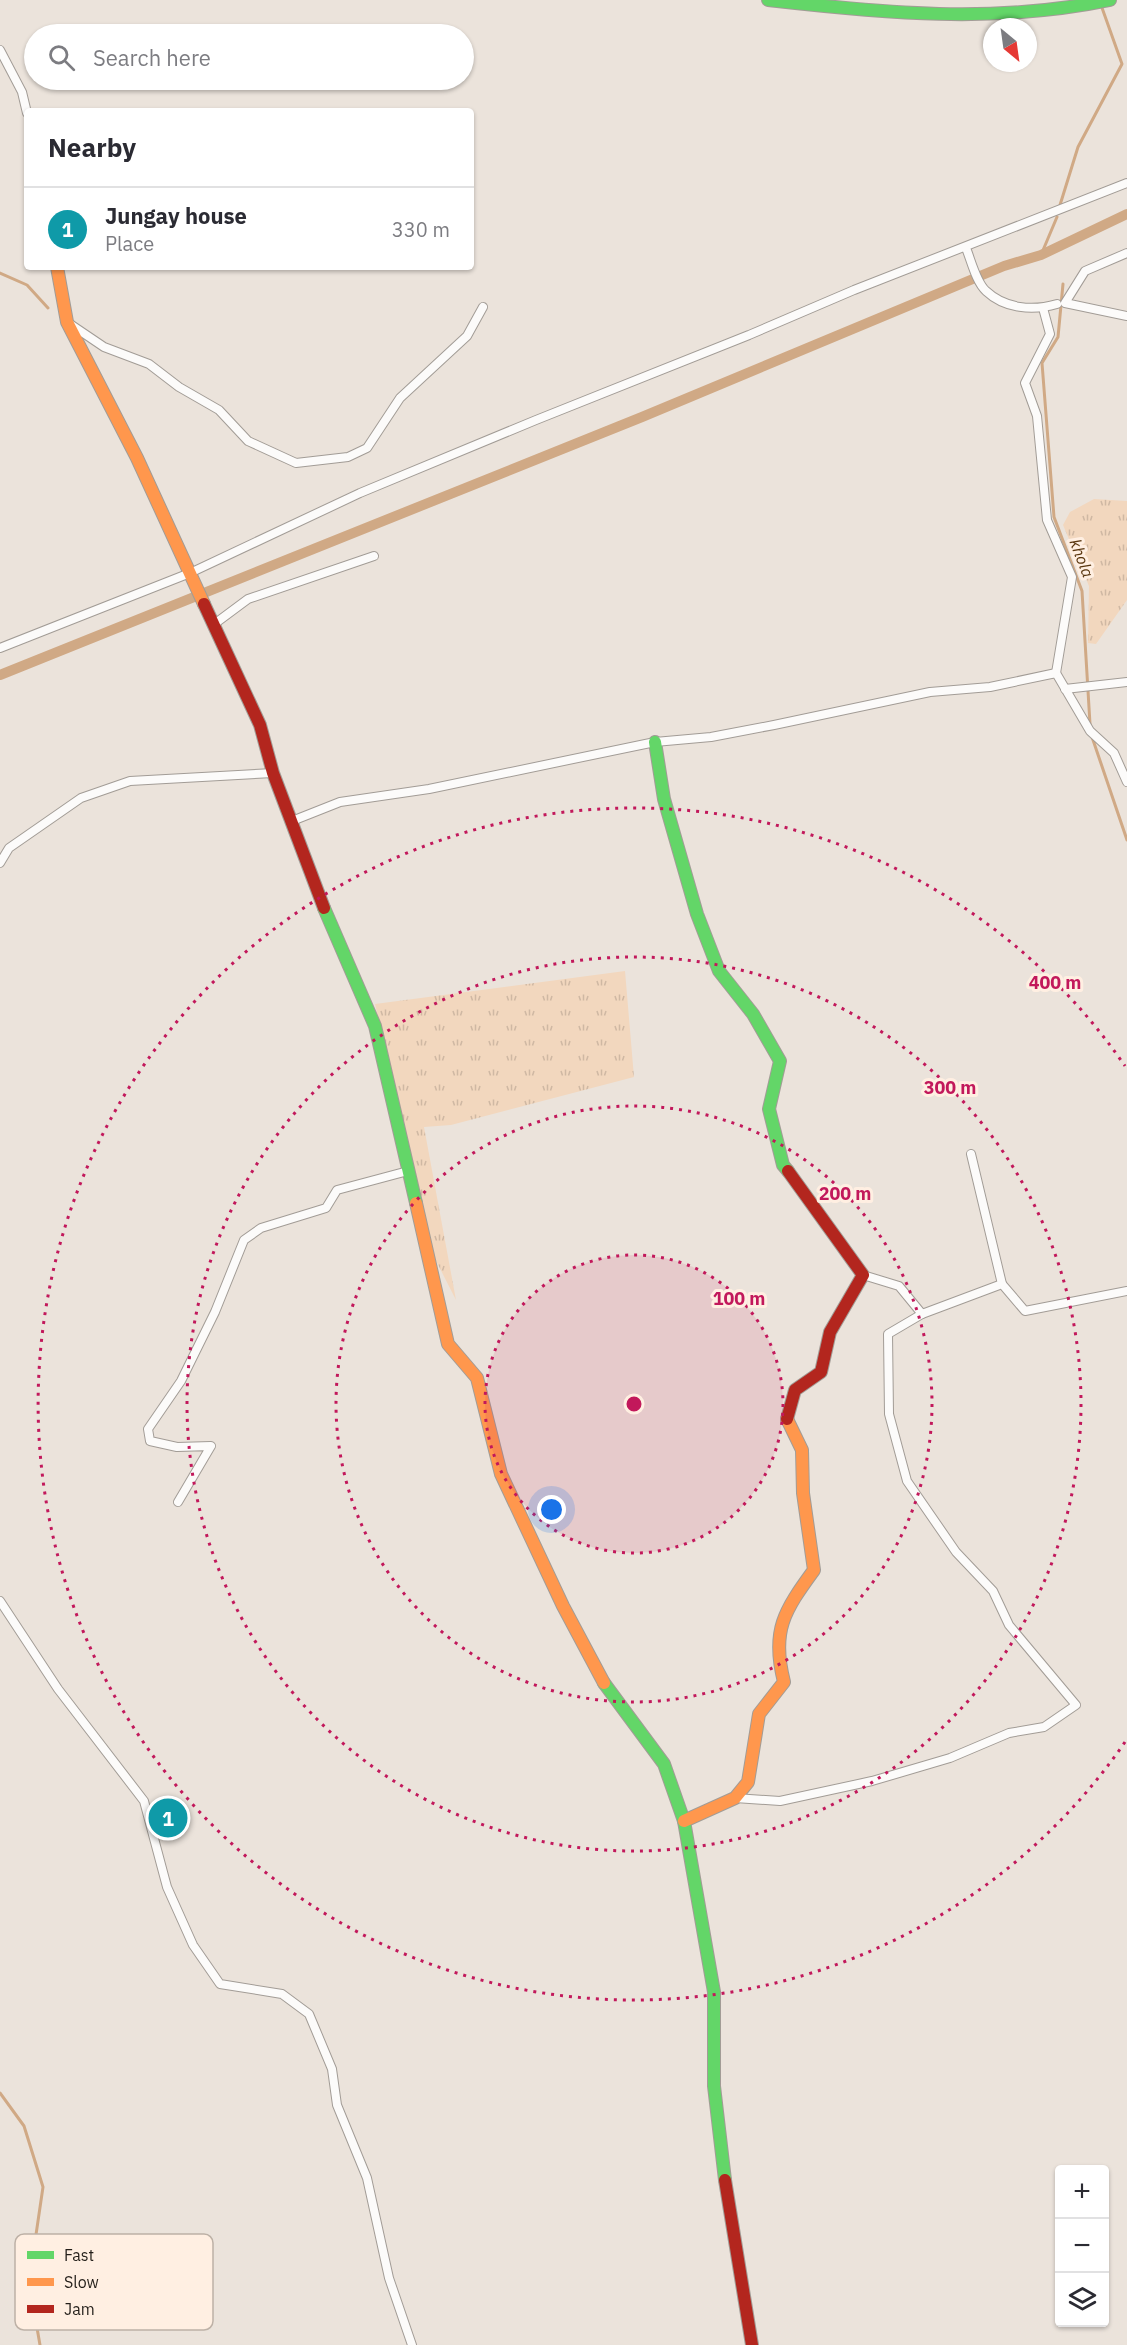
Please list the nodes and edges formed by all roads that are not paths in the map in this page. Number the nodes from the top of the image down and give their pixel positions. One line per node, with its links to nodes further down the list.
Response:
1 (768, 0): 2 (street)
2 (1110, 0)
3 (0, 50): 4 (street)
4 (26, 108)
5 (1127, 183): 6 (street)
6 (966, 248): 11 (street); 15 (street)
7 (1127, 253): 12 (street)
8 (58, 270): 13 (street)
9 (1057, 304): 11 (street)
10 (483, 307): 13 (street)
11 (1043, 308): 18 (street)
12 (1127, 316)
13 (67, 322): 15 (street)
14 (374, 556): 16 (street)
15 (190, 573): 16 (street); 17 (street)
16 (213, 625): 22 (street)
17 (0, 648)
18 (1056, 673): 20 (street); 21 (street)
19 (1127, 682): 20 (street)
20 (1065, 689): 23 (street)
21 (655, 742): 24 (street); 28 (street)
22 (273, 773): 24 (street); 25 (street)
23 (1127, 782)
24 (292, 821): 27 (street)
25 (0, 863)
26 (971, 1154): 29 (street)
27 (408, 1171): 32 (street); 35 (street)
28 (863, 1275): 31 (street); 34 (street)
29 (1002, 1284): 30 (street); 31 (street)
30 (1127, 1291)
31 (922, 1314): 34 (street)
32 (178, 1502)
33 (0, 1601): 36 (street)
34 (735, 1798): 35 (street)
35 (684, 1821): 37 (street)
36 (412, 2345)
37 (752, 2345)

